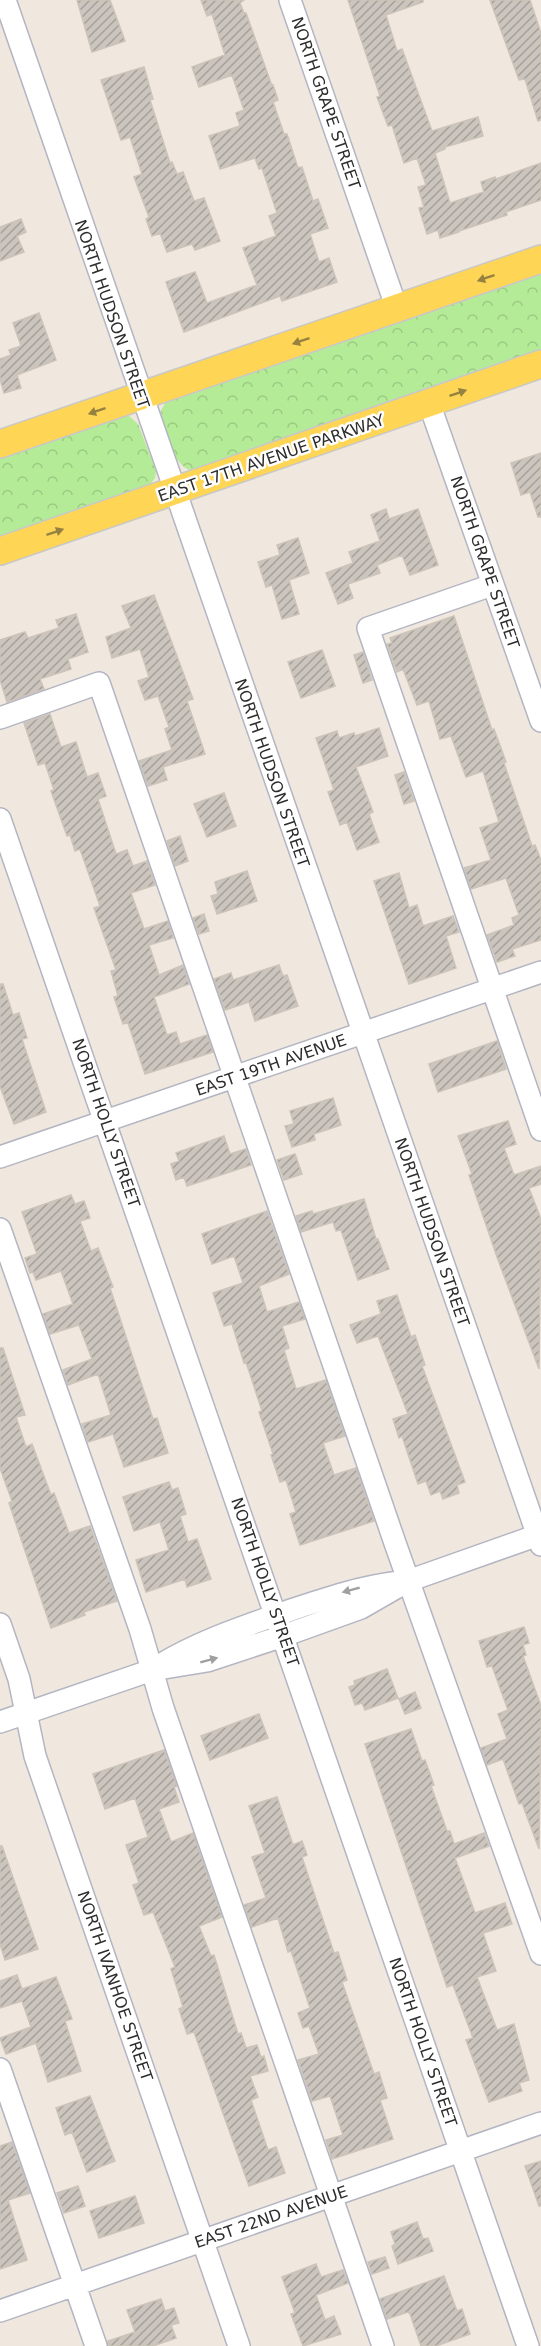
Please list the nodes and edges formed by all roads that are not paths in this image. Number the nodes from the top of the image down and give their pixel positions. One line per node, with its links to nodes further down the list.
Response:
1 (5, 0): 6 (street, NORTH HUDSON STREET)
2 (290, 0): 4 (street, NORTH GRAPE STREET)
3 (541, 259): 4 (main road, one-way to 4)
4 (397, 309): 6 (main road, one-way to 6)
5 (541, 364): 7 (main road, EAST 17TH AVENUE PARKWAY, one-way to 5)
6 (141, 396): 8 (main road, one-way to 8); 9 (street, NORTH HUDSON STREET)
7 (429, 403): 9 (main road, EAST 17TH AVENUE PARKWAY); 11 (street, NORTH GRAPE STREET)
8 (0, 444)
9 (174, 492): 10 (main road, EAST 17TH AVENUE PARKWAY, one-way to 9); 17 (street, NORTH HUDSON STREET)
10 (0, 551)
11 (492, 585): 13 (street, NORTH GRAPE STREET); 16 (street)
12 (0, 718): 18 (street)
13 (541, 721)
14 (0, 819): 19 (street, NORTH HOLLY STREET)
15 (541, 972): 16 (street, EAST 19TH AVENUE)
16 (492, 989): 17 (street, EAST 19TH AVENUE); 20 (street)
17 (363, 1034): 18 (street, EAST 19TH AVENUE); 23 (street, NORTH HUDSON STREET)
18 (233, 1077): 19 (street, EAST 19TH AVENUE); 24 (street)
19 (106, 1121): 21 (street, EAST 19TH AVENUE); 25 (street, NORTH HOLLY STREET)
20 (541, 1130)
21 (0, 1157)
22 (0, 1229): 28 (street)
23 (540, 1538): 24 (street)
24 (408, 1581): 25 (street, one-way to 25); 27 (street); 31 (street)
25 (276, 1615): 27 (street, NORTH HOLLY STREET); 28 (street)
26 (0, 1624): 29 (street, NORTH IVANHOE STREET)
27 (283, 1636): 28 (street, one-way to 27); 34 (street, NORTH HOLLY STREET)
28 (152, 1670): 29 (street); 35 (street)
29 (26, 1713): 30 (street); 36 (street, NORTH IVANHOE STREET)
30 (0, 1722)
31 (541, 1954)
32 (0, 2070): 37 (street)
33 (541, 2123): 34 (street, EAST 22ND AVENUE)
34 (460, 2151): 35 (street, EAST 22ND AVENUE); 42 (street, NORTH HOLLY STREET)
35 (331, 2196): 36 (street, EAST 22ND AVENUE); 41 (street)
36 (203, 2240): 37 (street, EAST 22ND AVENUE); 40 (street, NORTH IVANHOE STREET)
37 (74, 2285): 38 (street, EAST 22ND AVENUE); 39 (street)
38 (0, 2311)
39 (96, 2346)
40 (239, 2346)
41 (383, 2346)
42 (528, 2346)

